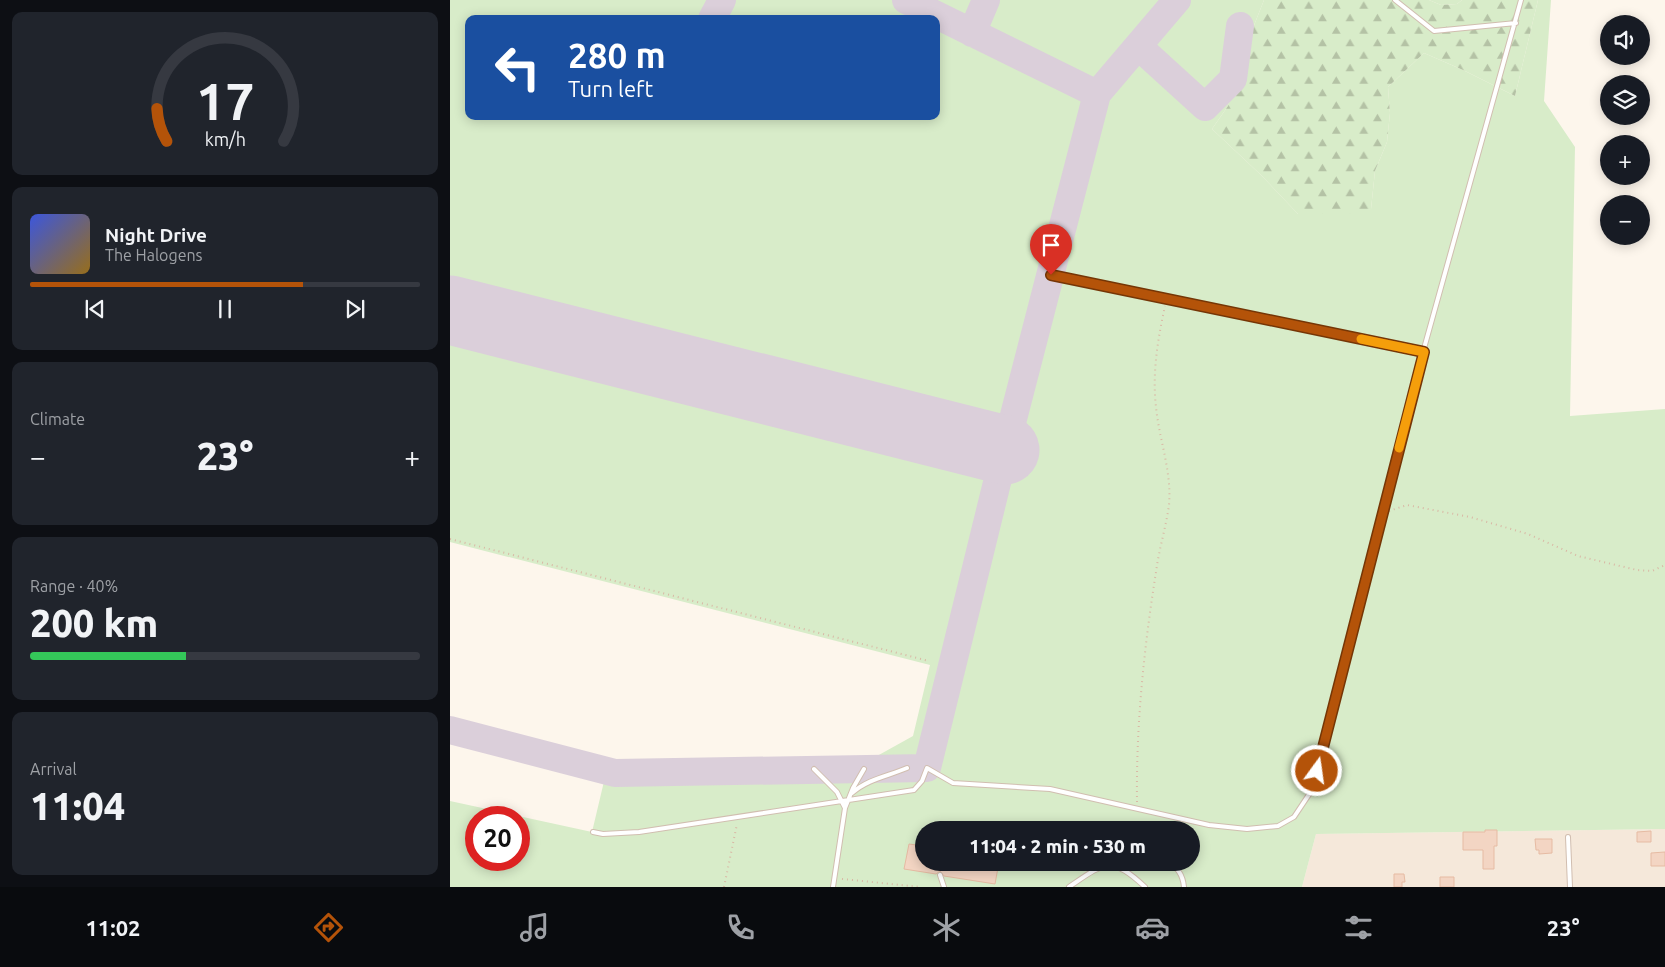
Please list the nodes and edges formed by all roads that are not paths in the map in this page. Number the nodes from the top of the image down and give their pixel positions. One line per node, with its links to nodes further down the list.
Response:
1 (1395, 0): 3 (lane)
2 (1521, 0): 3 (lane)
3 (1516, 23): 5 (lane)
4 (1051, 275): 5 (lane)
5 (1424, 352): 10 (lane)
6 (907, 768): 9 (lane)
7 (864, 769): 9 (lane)
8 (814, 770): 11 (lane)
9 (852, 793): 10 (lane)
10 (849, 800): 11 (lane); 12 (lane)
11 (842, 802): 12 (lane); 13 (lane)
12 (845, 808): 17 (lane)
13 (593, 832)
14 (1568, 837): 22 (lane)
15 (1178, 871): 21 (lane)
16 (940, 875): 18 (lane)
17 (833, 887)
18 (944, 887)
19 (1070, 887): 20 (lane)
20 (1145, 887)
21 (1184, 887)
22 (1570, 887)

